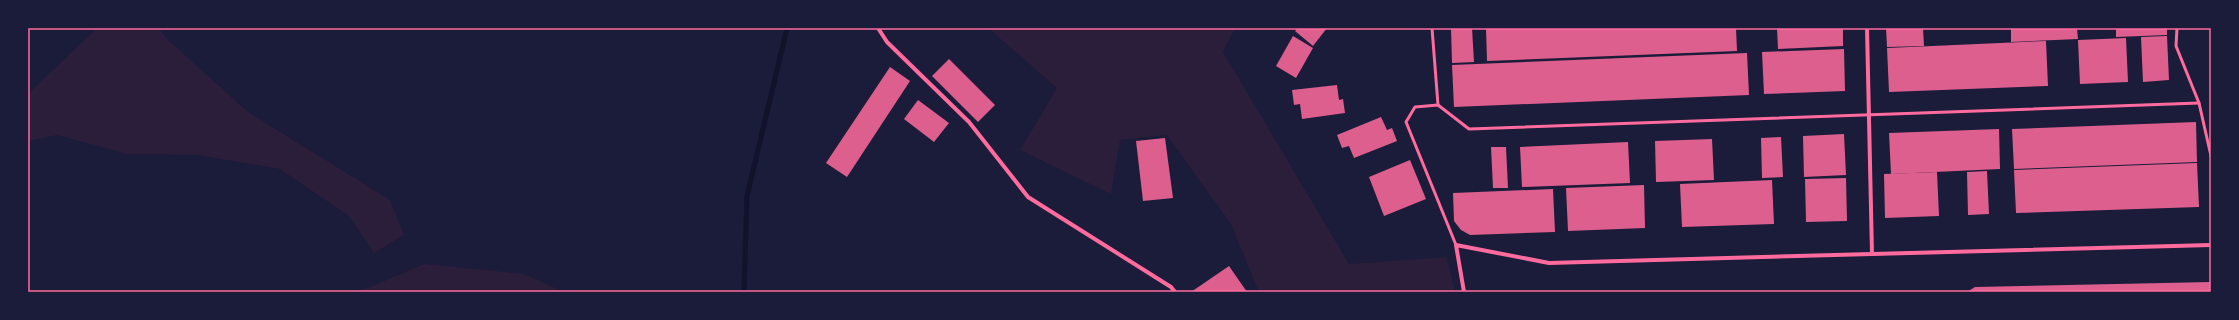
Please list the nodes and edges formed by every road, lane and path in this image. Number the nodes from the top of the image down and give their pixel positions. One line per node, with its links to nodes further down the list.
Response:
1 (878, 28): 12 (street)
2 (1432, 28): 6 (lane)
3 (1867, 28): 7 (street)
4 (2176, 28): 5 (lane)
5 (2199, 104): 7 (lane); 8 (lane)
6 (1438, 105): 7 (lane); 9 (lane)
7 (1869, 115): 11 (street)
8 (2211, 156)
9 (1456, 245): 11 (street); 13 (street)
10 (2211, 245): 11 (street)
11 (1872, 254)
12 (1174, 292)
13 (1464, 292)

